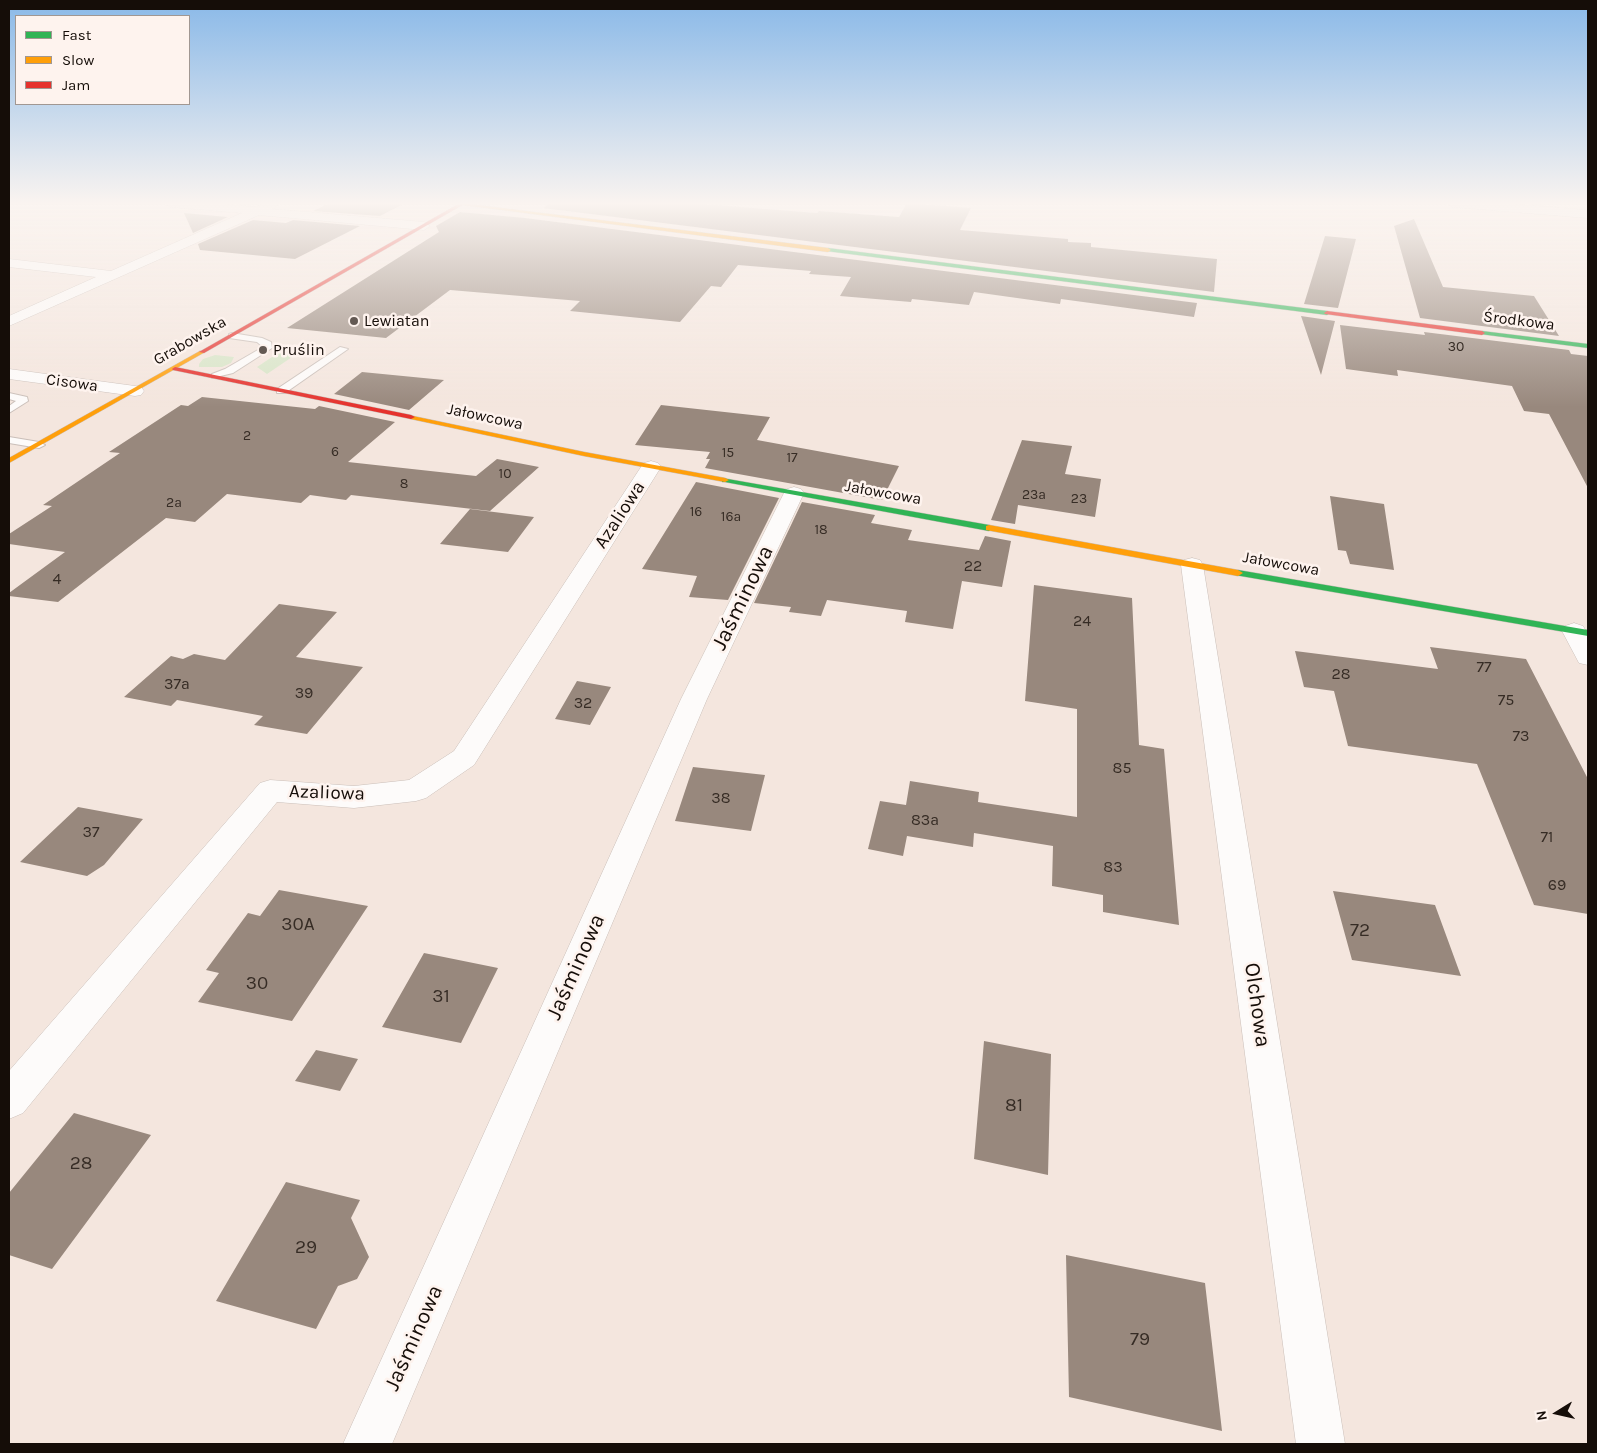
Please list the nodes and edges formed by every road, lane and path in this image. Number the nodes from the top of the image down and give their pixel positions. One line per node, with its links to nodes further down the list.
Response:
1 (77, 271): 5 (street)
2 (123, 271): 5 (street)
3 (346, 271): 7 (street, Grabowska)
4 (993, 271): 8 (street, Środkowa)
5 (114, 275): 6 (street)
6 (9, 321)
7 (232, 336): 10 (street, Grabowska); 12 (lane)
8 (1588, 346)
9 (343, 349): 13 (lane)
10 (175, 369): 12 (street, Jałowcowa); 14 (street, Grabowska)
11 (9, 374): 14 (street, Cisowa)
12 (216, 376): 13 (street, Jałowcowa)
13 (281, 391): 20 (street, Jałowcowa)
14 (135, 392): 18 (street, Grabowska)
15 (9, 396): 16 (lane)
16 (9, 410)
17 (9, 440): 18 (lane)
18 (39, 445): 19 (street, Grabowska)
19 (9, 461)
20 (651, 466): 21 (street, Jałowcowa); 25 (street, Azaliowa)
21 (794, 493): 22 (street, Jałowcowa); 26 (street, Jaśminowa)
22 (1192, 565): 23 (street, Jałowcowa); 27 (street, Olchowa)
23 (1581, 632): 24 (street)
24 (1588, 657)
25 (9, 1100)
26 (367, 1444)
27 (1321, 1444)

